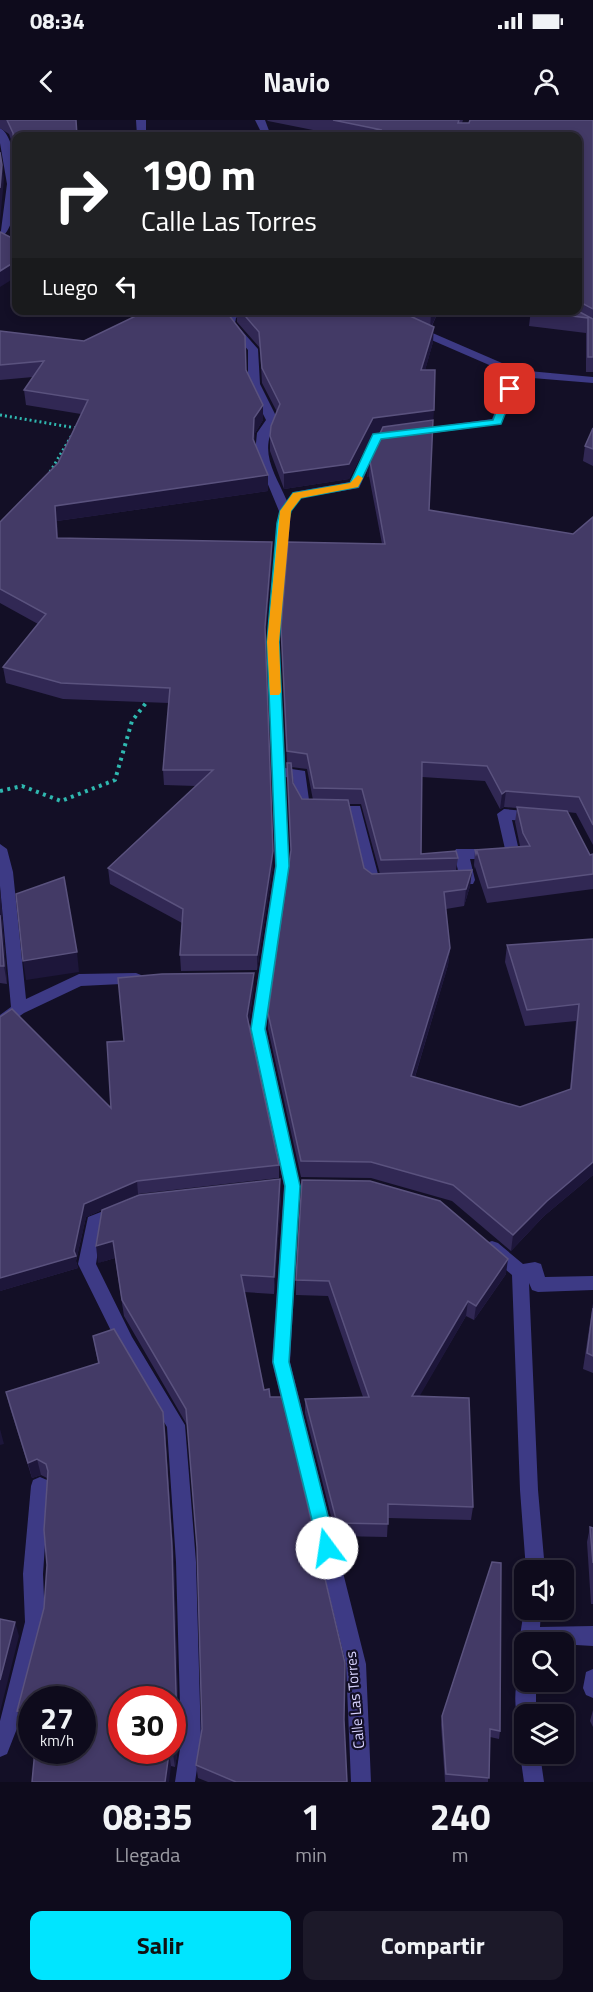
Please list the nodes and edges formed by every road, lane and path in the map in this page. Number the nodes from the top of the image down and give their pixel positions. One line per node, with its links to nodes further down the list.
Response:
1 (0, 132): 2 (street)
2 (12, 175)
3 (12, 224): 4 (street)
4 (0, 235)
5 (234, 315): 11 (street)
6 (406, 325): 7 (street)
7 (516, 373): 8 (street); 11 (street)
8 (593, 380)
9 (0, 415): 10 (path)
10 (47, 477)
11 (285, 511): 13 (street, Calle Las Torres)
12 (152, 694): 14 (path)
13 (278, 772): 18 (street); 22 (street, Calle Las Torres)
14 (0, 791)
15 (549, 818): 17 (street)
16 (0, 849): 20 (street)
17 (446, 880)
18 (392, 882)
19 (156, 979): 20 (street)
20 (19, 1010): 21 (street)
21 (0, 1024)
22 (292, 1186): 23 (street); 24 (street); 38 (street, Calle Las Torres)
23 (314, 1186)
24 (271, 1189)
25 (133, 1206): 37 (street)
26 (478, 1236): 27 (street)
27 (520, 1272): 28 (street); 30 (street)
28 (593, 1283)
29 (40, 1486): 35 (street)
30 (535, 1560)
31 (593, 1636): 32 (street)
32 (574, 1637)
33 (593, 1679): 34 (street)
34 (593, 1688)
35 (0, 1747)
36 (531, 1764): 39 (street)
37 (185, 1782)
38 (361, 1782)
39 (534, 1782)

